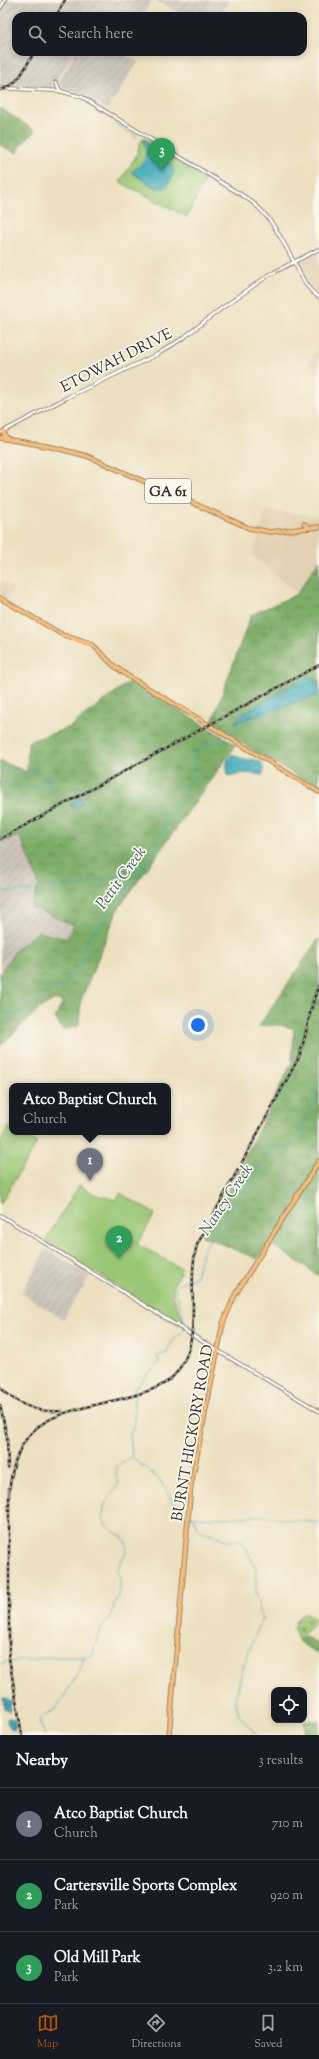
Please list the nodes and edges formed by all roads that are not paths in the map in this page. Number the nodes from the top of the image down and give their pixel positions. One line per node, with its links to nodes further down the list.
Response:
1 (5, 0): 2 (street)
2 (0, 8)
3 (56, 82): 5 (street)
4 (0, 88): 5 (street)
5 (60, 91): 7 (street)
6 (319, 249): 7 (street, ETOWAH DRIVE)
7 (294, 262): 8 (street); 9 (street, ETOWAH DRIVE)
8 (319, 297)
9 (2, 432): 11 (main road)
10 (0, 438): 11 (main road, GA 61)
11 (8, 439): 14 (main road, GA 61)
12 (304, 524): 14 (main road)
13 (319, 527): 14 (main road, GA 61)
14 (311, 528)
15 (0, 598): 16 (main road)
16 (319, 792)
17 (319, 1161): 19 (main road, BURNT HICKORY ROAD)
18 (0, 1215): 19 (street)
19 (219, 1351): 20 (street); 21 (main road, BURNT HICKORY ROAD)
20 (319, 1411)
21 (170, 1735)

